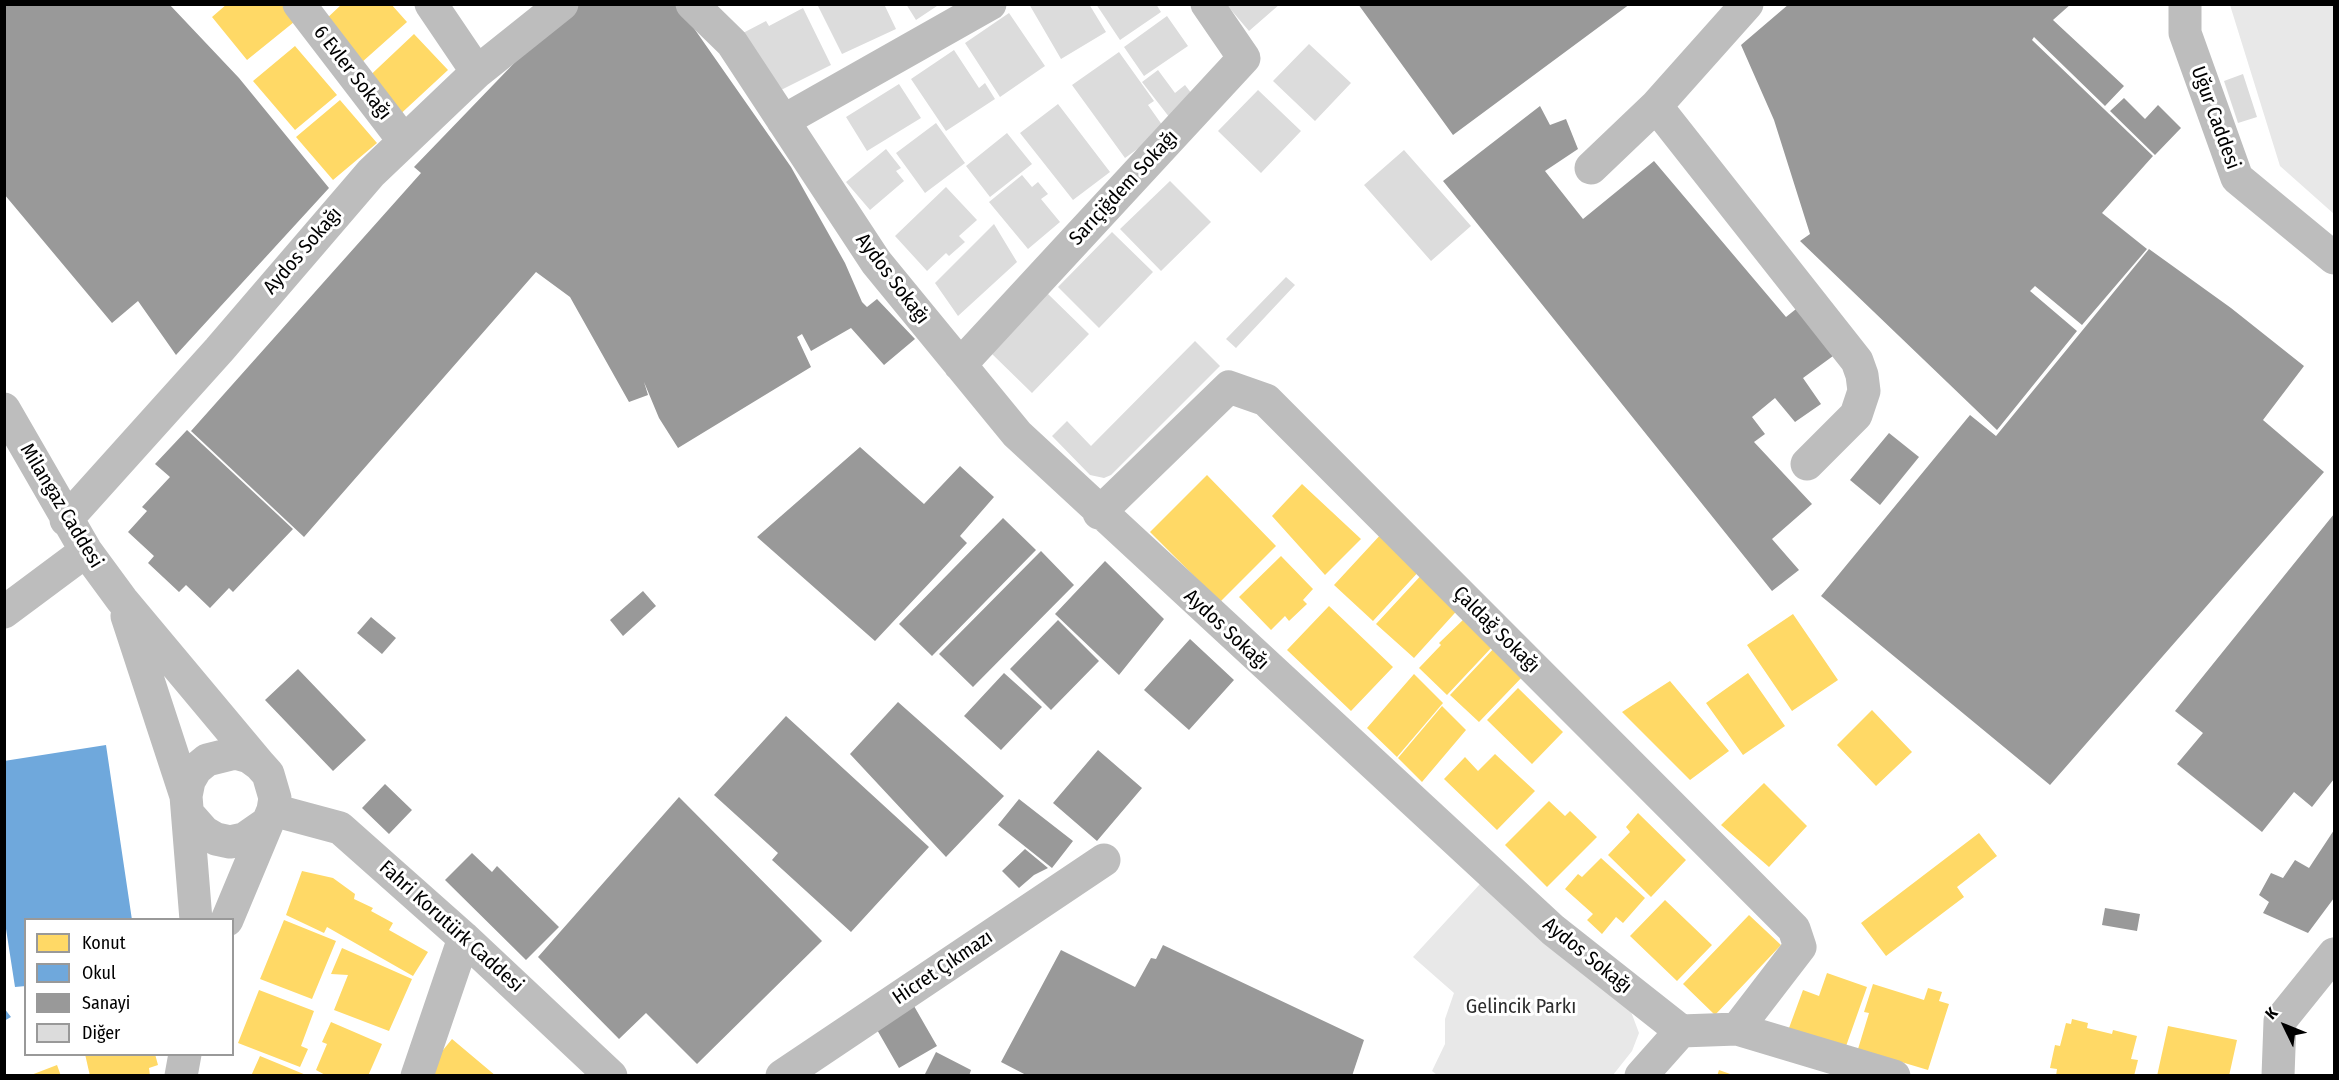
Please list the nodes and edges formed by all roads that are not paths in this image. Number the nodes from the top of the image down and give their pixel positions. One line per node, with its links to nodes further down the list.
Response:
1 (299, 4): 12 (street, 6 Evler Sokağı)
2 (431, 4): 9 (street)
3 (562, 4): 9 (street, Aydos Sokağı)
4 (692, 4): 11 (street, Aydos Sokağı)
5 (990, 4): 11 (street)
6 (1207, 4): 15 (street, Sarıçiğdem Sokağı)
7 (1747, 4): 10 (street)
8 (2185, 4): 14 (street, Uğur Caddesi)
9 (477, 72): 12 (street, Aydos Sokağı)
10 (1656, 106): 13 (street); 17 (street)
11 (783, 121): 15 (street, Aydos Sokağı)
12 (404, 141): 19 (street, Aydos Sokağı)
13 (1592, 168)
14 (2334, 258)
15 (960, 365): 18 (street, Aydos Sokağı)
16 (4, 409): 19 (street, Milangaz Caddesi)
17 (1807, 464)
18 (1099, 513): 31 (street, Çaldağ Sokağı); 32 (street, Aydos Sokağı)
19 (66, 520): 20 (street, Milangaz Caddesi)
20 (86, 551): 21 (street, Milangaz Caddesi); 22 (street)
21 (122, 600): 23 (street, Milangaz Caddesi); 24 (street, Milangaz Caddesi)
22 (4, 612)
23 (260, 765): 24 (street, Milangaz Caddesi); 25 (street, Milangaz Caddesi)
24 (188, 805): 25 (street, Milangaz Caddesi); 27 (street, Milangaz Caddesi)
25 (270, 816): 28 (street, Milangaz Caddesi); 29 (street, Fahri Korutürk Caddesi)
26 (1104, 860): 37 (street, Hicret Çıkmazı)
27 (196, 918)
28 (227, 918)
29 (464, 938): 35 (street); 36 (street, Fahri Korutürk Caddesi)
30 (2334, 954): 40 (street)
31 (1737, 1029): 32 (street); 39 (street)
32 (1681, 1031): 38 (street)
33 (185, 1056): 34 (street)
34 (181, 1076)
35 (417, 1076)
36 (611, 1076)
37 (782, 1076)
38 (1641, 1076)
39 (1894, 1076)
40 (2278, 1076)

